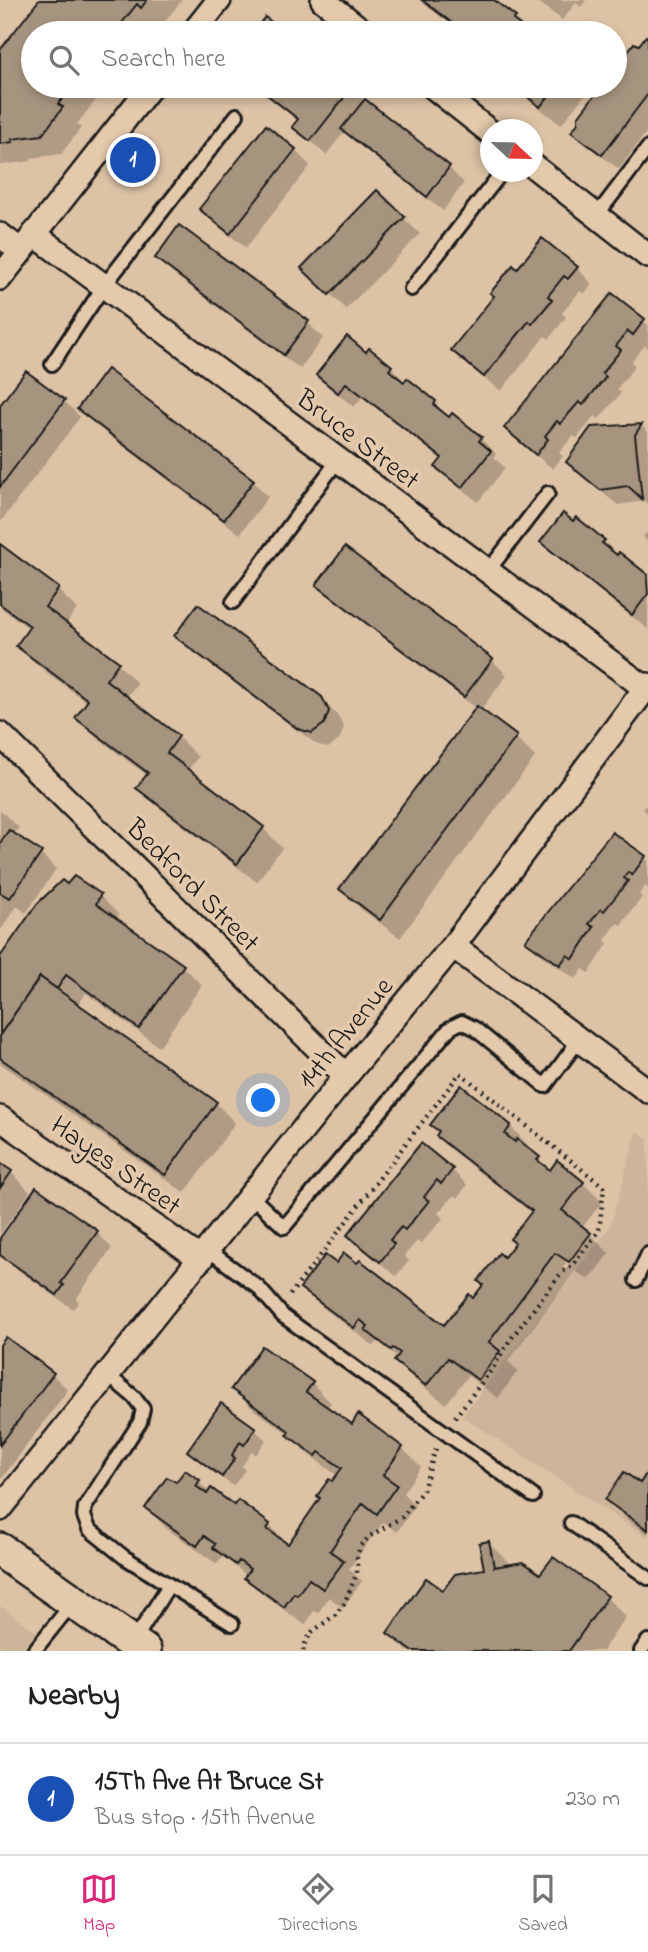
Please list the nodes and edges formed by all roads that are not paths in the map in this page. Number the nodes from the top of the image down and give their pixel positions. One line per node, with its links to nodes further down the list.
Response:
1 (219, 0): 3 (street)
2 (323, 0): 4 (street)
3 (202, 21)
4 (350, 21)
5 (142, 98): 14 (street)
6 (447, 98): 8 (street)
7 (237, 115): 17 (lane)
8 (480, 123)
9 (648, 148): 12 (lane)
10 (543, 173): 12 (street)
11 (494, 182): 18 (lane)
12 (597, 215): 15 (street)
13 (0, 236): 14 (street, Bruce Street)
14 (28, 243): 16 (street); 17 (street, Bruce Street)
15 (648, 256)
16 (0, 278)
17 (104, 286): 19 (lane); 20 (street, Bruce Street)
18 (411, 289)
19 (52, 363)
20 (338, 460): 22 (street, Bruce Street); 23 (lane)
21 (548, 493): 22 (lane)
22 (488, 571): 24 (street, Bruce Street)
23 (233, 602)
24 (647, 688): 26 (street, 14th Avenue)
25 (0, 734): 28 (street, Bedford Street)
26 (453, 946): 27 (street); 28 (street, 14th Avenue)
27 (579, 1040): 29 (street); 31 (lane)
28 (346, 1076): 31 (street, 14th Avenue)
29 (648, 1091)
30 (0, 1118): 33 (street, Hayes Street)
31 (251, 1196): 33 (street, 14th Avenue)
32 (648, 1254): 34 (lane)
33 (204, 1255): 35 (street, 14th Avenue); 36 (lane)
34 (636, 1280)
35 (108, 1375): 37 (street, 14th Avenue); 41 (lane)
36 (533, 1496)
37 (0, 1509)
38 (571, 1524): 40 (lane)
39 (0, 1549): 42 (main road)
40 (648, 1578)
41 (169, 1585): 43 (lane); 45 (lane)
42 (74, 1601): 45 (main road); 46 (lane)
43 (232, 1624)
44 (648, 1641): 47 (lane)
45 (138, 1647)
46 (34, 1651)
47 (641, 1651)

